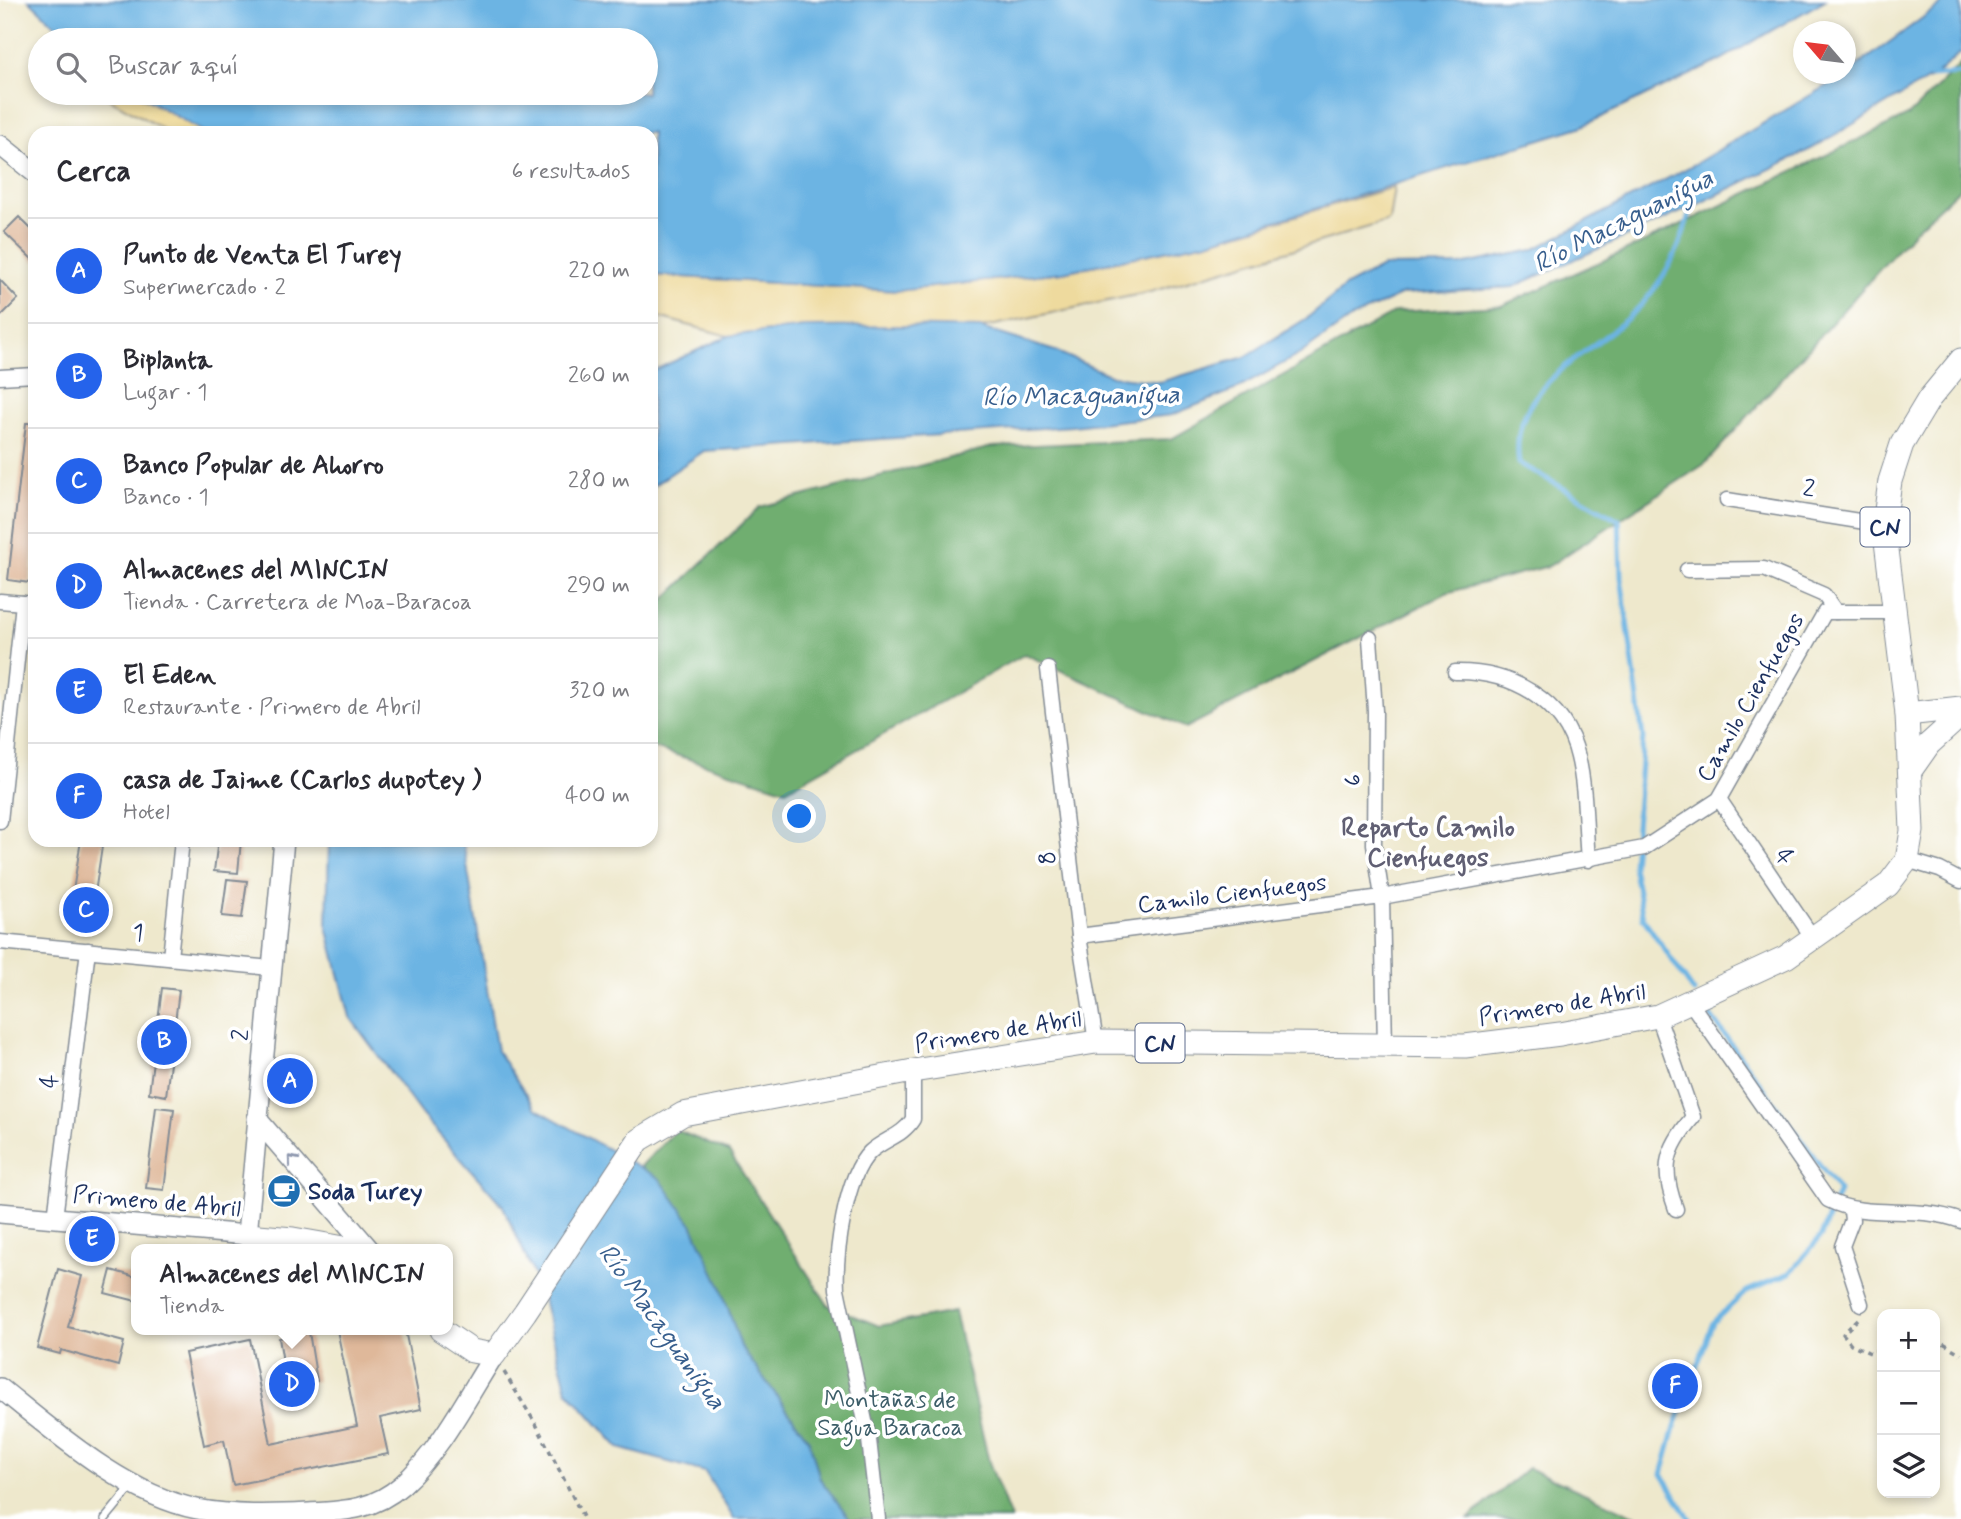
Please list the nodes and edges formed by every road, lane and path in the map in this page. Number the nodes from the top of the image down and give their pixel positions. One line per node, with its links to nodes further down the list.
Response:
1 (0, 145): 2 (main road)
2 (28, 167)
3 (1961, 360): 7 (main road, CN)
4 (28, 375): 5 (street)
5 (0, 377)
6 (1727, 500): 7 (street, 2)
7 (1884, 525): 13 (main road, CN)
8 (1687, 570): 12 (street)
9 (0, 601): 10 (street)
10 (28, 604)
11 (28, 611): 22 (street)
12 (1836, 612): 13 (street, Camilo Cienfuegos); 21 (street, Camilo Cienfuegos)
13 (1893, 612): 18 (main road, CN)
14 (1370, 638): 28 (street, 6)
15 (1048, 668): 29 (street, 8)
16 (1455, 672): 25 (street)
17 (1961, 708): 18 (main road)
18 (1907, 714): 20 (main road, CN)
19 (1961, 715): 20 (main road)
20 (1910, 771): 26 (main road, CN)
21 (1719, 799): 25 (street, Camilo Cienfuegos); 30 (street, 4)
22 (0, 821)
23 (181, 847): 33 (street)
24 (283, 847): 34 (main road, 2)
25 (1588, 860): 28 (street, Camilo Cienfuegos)
26 (1907, 860): 27 (street); 30 (main road, Primero de Abril / CN)
27 (1961, 881)
28 (1382, 897): 29 (street, Camilo Cienfuegos); 38 (street, 6)
29 (1079, 936): 37 (street, 8)
30 (1813, 938): 35 (main road, Primero de Abril / CN)
31 (0, 942): 32 (street, 1)
32 (88, 950): 33 (street, 1); 44 (street, 4)
33 (170, 958): 34 (street, 1)
34 (271, 968): 40 (main road, 2)
35 (1698, 998): 36 (main road, Primero de Abril / CN); 42 (street)
36 (1658, 1016): 38 (main road, Primero de Abril / CN); 41 (street)
37 (1096, 1042): 38 (main road, Primero de Abril / CN); 39 (main road, Primero de Abril / CN)
38 (1385, 1047)
39 (913, 1071): 54 (main road, Primero de Abril / CN); 60 (street)
40 (257, 1119): 46 (main road, 2); 48 (main road, one-way to 40)
41 (1676, 1209)
42 (1851, 1211): 45 (street); 49 (street)
43 (0, 1213): 44 (main road, Primero de Abril)
44 (55, 1218): 46 (main road, Primero de Abril)
45 (1961, 1222)
46 (247, 1235): 47 (main road, Primero de Abril)
47 (324, 1244)
48 (365, 1244)
49 (1861, 1304): 52 (path)
50 (448, 1335): 54 (main road)
51 (1940, 1341): 53 (path)
52 (1877, 1351)
53 (1961, 1354)
54 (494, 1355): 57 (main road); 59 (path)
55 (0, 1388): 56 (main road)
56 (134, 1485): 57 (main road); 58 (lane)
57 (374, 1513)
58 (105, 1519)
59 (584, 1519)
60 (878, 1519)

